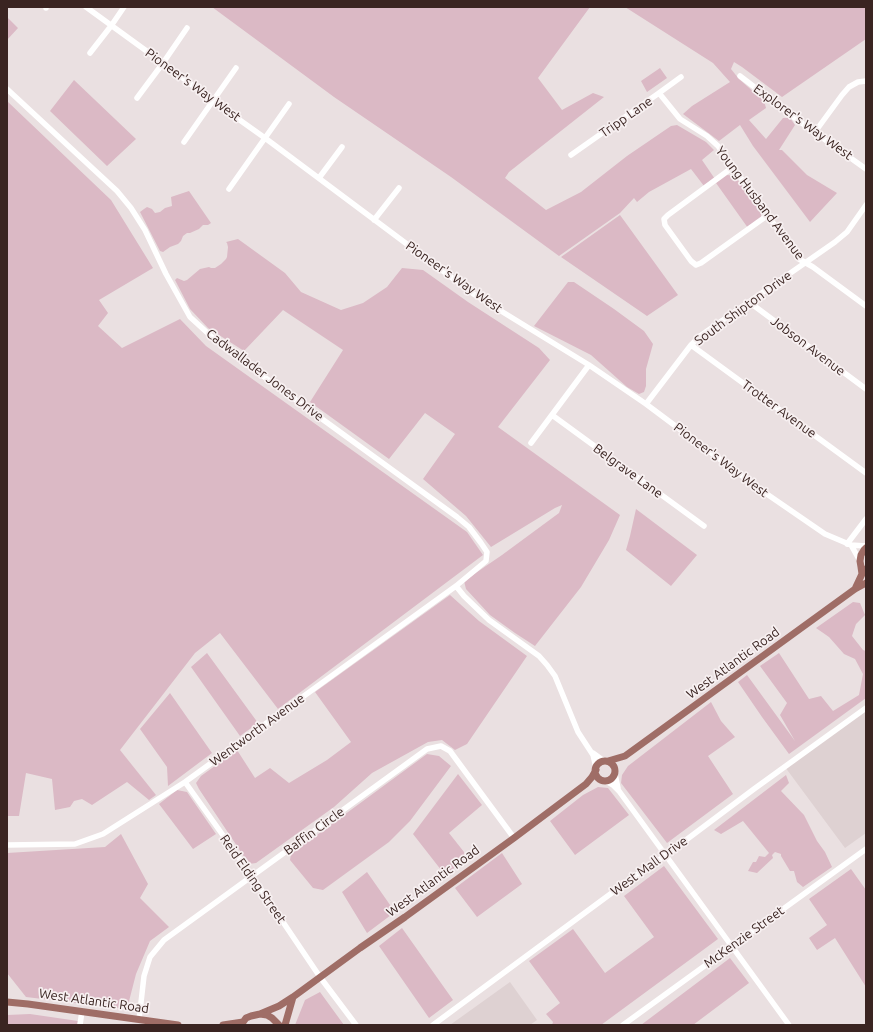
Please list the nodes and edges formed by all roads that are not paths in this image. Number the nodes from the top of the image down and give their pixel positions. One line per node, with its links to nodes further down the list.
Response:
1 (86, 7): 3 (street, Pioneer's Way West)
2 (124, 7): 3 (street)
3 (111, 26): 5 (street); 6 (street, Pioneer's Way West)
4 (187, 28): 6 (street)
5 (90, 53)
6 (163, 63): 13 (street); 14 (street, Pioneer's Way West)
7 (236, 68): 14 (street)
8 (740, 76): 16 (street, Explorer's Way West)
9 (681, 77): 12 (street, Tripp Lane)
10 (866, 81): 16 (street)
11 (7, 89): 43 (street, Cadwallader Jones Drive)
12 (659, 94): 20 (street, Tripp Lane); 21 (street, Young Husband Avenue)
13 (137, 98)
14 (213, 101): 17 (street, Pioneer's Way West); 18 (street)
15 (289, 104): 17 (street)
16 (816, 132): 22 (street, Explorer's Way West)
17 (265, 138): 23 (street, Pioneer's Way West); 25 (street)
18 (184, 142)
19 (342, 147): 23 (street)
20 (571, 155)
21 (733, 167): 27 (street, Young Husband Avenue); 27 (street)
22 (866, 169)
23 (319, 178): 28 (street, Pioneer's Way West)
24 (399, 188): 28 (street)
25 (228, 189)
26 (866, 205): 29 (street, South Shipton Drive)
27 (768, 215): 29 (street, Young Husband Avenue)
28 (374, 220): 33 (street, Pioneer's Way West)
29 (805, 262): 30 (street, South Shipton Drive); 31 (street, Young Husband Avenue)
30 (749, 302): 32 (street, South Shipton Drive); 34 (street, Jobson Avenue)
31 (866, 306)
32 (691, 345): 35 (street, South Shipton Drive); 38 (street, Trotter Avenue)
33 (590, 365): 35 (street, Pioneer's Way West); 36 (street)
34 (866, 389)
35 (646, 404): 41 (street, Pioneer's Way West)
36 (552, 415): 37 (street); 40 (street, Belgrave Lane)
37 (531, 443)
38 (866, 473)
39 (866, 519): 41 (street)
40 (704, 526)
41 (849, 545): 42 (street, Pioneer's Way West); 44 (street)
42 (866, 547): 44 (main road)
43 (486, 561): 46 (street, Wentworth Avenue)
44 (862, 567): 47 (main road)
45 (866, 583): 47 (main road, West Atlantic Road)
46 (456, 586): 49 (street); 55 (street, Wentworth Avenue)
47 (855, 589): 50 (main road, West Atlantic Road)
48 (866, 708): 61 (street, West Mall Drive)
49 (591, 752): 51 (street); 52 (street)
50 (625, 756): 51 (main road, West Atlantic Road); 53 (main road, West Atlantic Road)
51 (606, 761): 52 (main road, West Atlantic Road); 53 (main road)
52 (596, 769): 54 (main road); 56 (main road, West Atlantic Road)
53 (615, 774): 54 (main road, West Atlantic Road); 57 (street)
54 (605, 781): 56 (main road, West Atlantic Road); 57 (street)
55 (185, 782): 59 (street, Wentworth Avenue); 62 (street, Reid Elding Street)
56 (586, 784): 58 (main road, West Atlantic Road)
57 (619, 791): 61 (street)
58 (514, 838): 62 (street, Baffin Circle); 64 (main road, West Atlantic Road)
59 (7, 845)
60 (866, 849): 63 (street, McKenzie Street)
61 (666, 855): 63 (street); 77 (street, West Mall Drive)
62 (252, 876): 64 (street, Reid Elding Street); 69 (street, Baffin Circle)
63 (732, 945): 78 (street, McKenzie Street); 79 (street)
64 (320, 977): 65 (main road, West Atlantic Road); 76 (street, Reid Elding Street)
65 (293, 997): 68 (main road, West Atlantic Road); 75 (main road)
66 (7, 1002): 67 (main road, West Atlantic Road)
67 (82, 1011): 69 (main road, West Atlantic Road); 71 (street)
68 (260, 1014): 70 (main road, West Atlantic Road); 74 (main road)
69 (139, 1020): 72 (main road, West Atlantic Road)
70 (242, 1023): 73 (main road)
71 (80, 1025)
72 (178, 1025)
73 (223, 1025)
74 (279, 1025)
75 (285, 1025)
76 (356, 1025)
77 (433, 1025)
78 (623, 1025)
79 (789, 1025)

